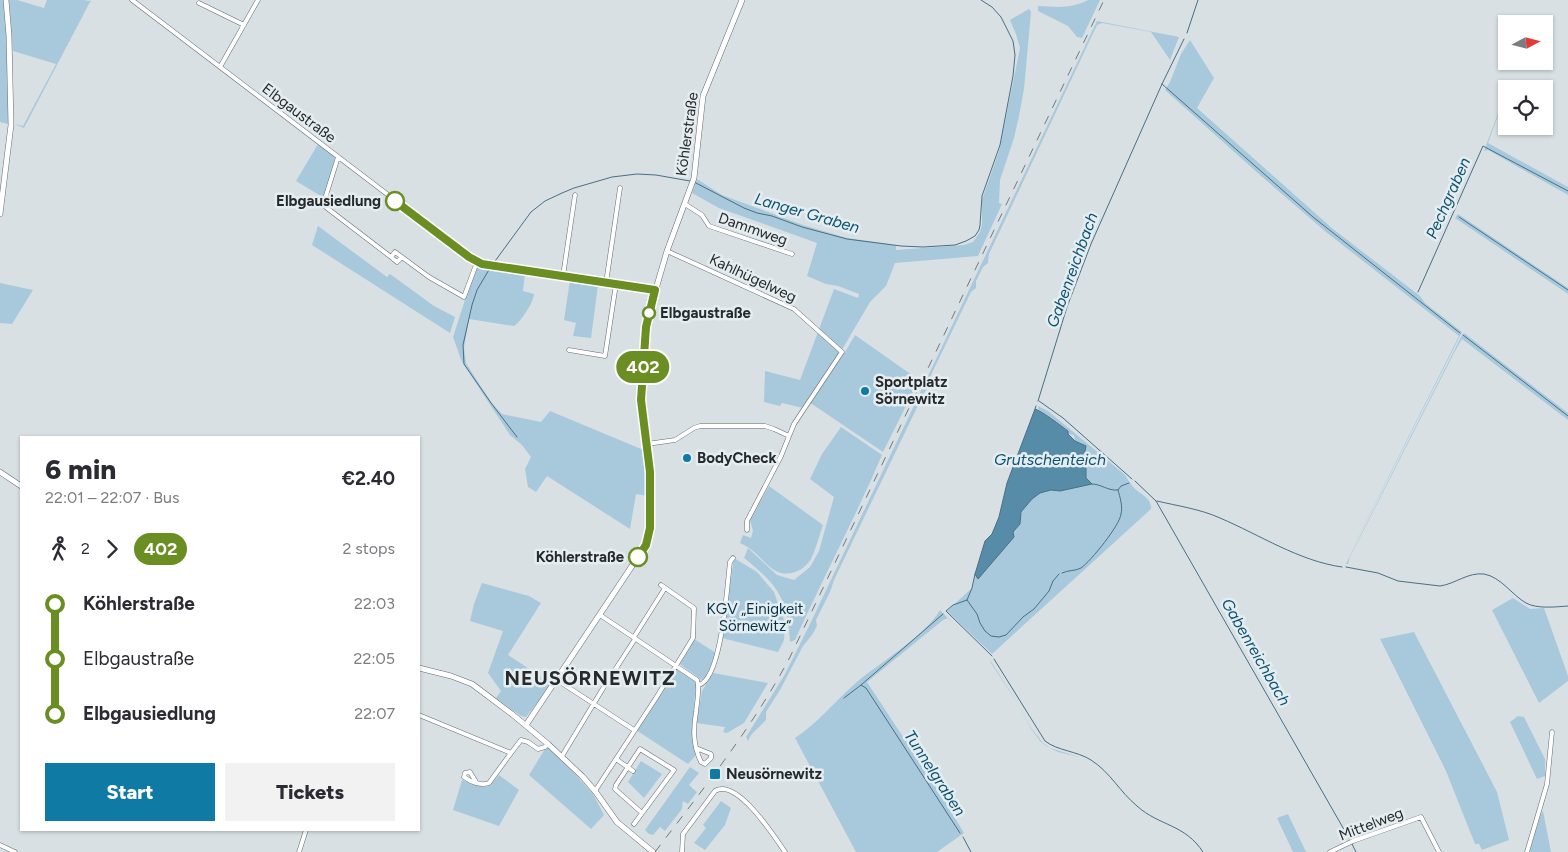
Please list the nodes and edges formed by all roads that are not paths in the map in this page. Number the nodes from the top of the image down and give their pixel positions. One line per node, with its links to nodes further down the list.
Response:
1 (6, 0): 12 (street)
2 (132, 0): 7 (street, Elbgaustraße)
3 (258, 0): 6 (street)
4 (742, 0): 11 (street, Köhlerstraße)
5 (199, 2): 6 (street)
6 (244, 24): 7 (street)
7 (220, 67): 8 (street, Elbgaustraße)
8 (338, 158): 15 (street, Elbgaustraße); 15 (street)
9 (620, 188): 17 (street)
10 (575, 195): 16 (street)
11 (685, 204): 13 (street, Köhlerstraße); 14 (street, Dammweg)
12 (0, 214)
13 (667, 251): 19 (street, Köhlerstraße); 21 (street, Kahlhügelweg)
14 (792, 254)
15 (477, 262): 16 (street, Elbgaustraße)
16 (563, 276): 17 (street, Elbgaustraße)
17 (606, 283): 18 (street, Elbgaustraße)
18 (616, 284): 19 (street, Elbgaustraße); 20 (street)
19 (655, 290): 22 (street, Köhlerstraße)
20 (569, 350)
21 (789, 436): 22 (street); 25 (street)
22 (646, 444): 27 (street, Köhlerstraße)
23 (0, 472): 24 (street)
24 (20, 485)
25 (747, 530)
26 (733, 558): 32 (street)
27 (600, 615): 28 (street); 31 (street, Köhlerstraße)
28 (634, 638): 29 (street); 29 (street); 33 (street)
29 (676, 665): 32 (street); 36 (street)
30 (420, 668): 35 (street)
31 (557, 680): 33 (street); 35 (street, Köhlerstraße)
32 (698, 685): 39 (street)
33 (593, 704): 36 (street); 41 (street)
34 (420, 716): 40 (street)
35 (526, 725): 38 (street)
36 (634, 730): 42 (street)
37 (1552, 732): 60 (street)
38 (548, 744): 40 (street); 41 (street)
39 (696, 748): 39 (street)
40 (511, 753): 45 (street)
41 (562, 756): 47 (street)
42 (616, 759): 43 (street); 47 (street)
43 (628, 767): 44 (street); 48 (street); 49 (street)
44 (633, 771)
45 (476, 782)
46 (654, 788): 48 (street)
47 (595, 791): 53 (street)
48 (659, 792): 49 (street)
49 (642, 813): 50 (street)
50 (634, 824)
51 (306, 831): 55 (street)
52 (0, 845): 54 (street)
53 (651, 851)
54 (15, 852)
55 (299, 852)
56 (682, 852): 57 (street)
57 (785, 852)
58 (1330, 852): 59 (street, Mittelweg)
59 (1439, 852)
60 (1527, 852)

